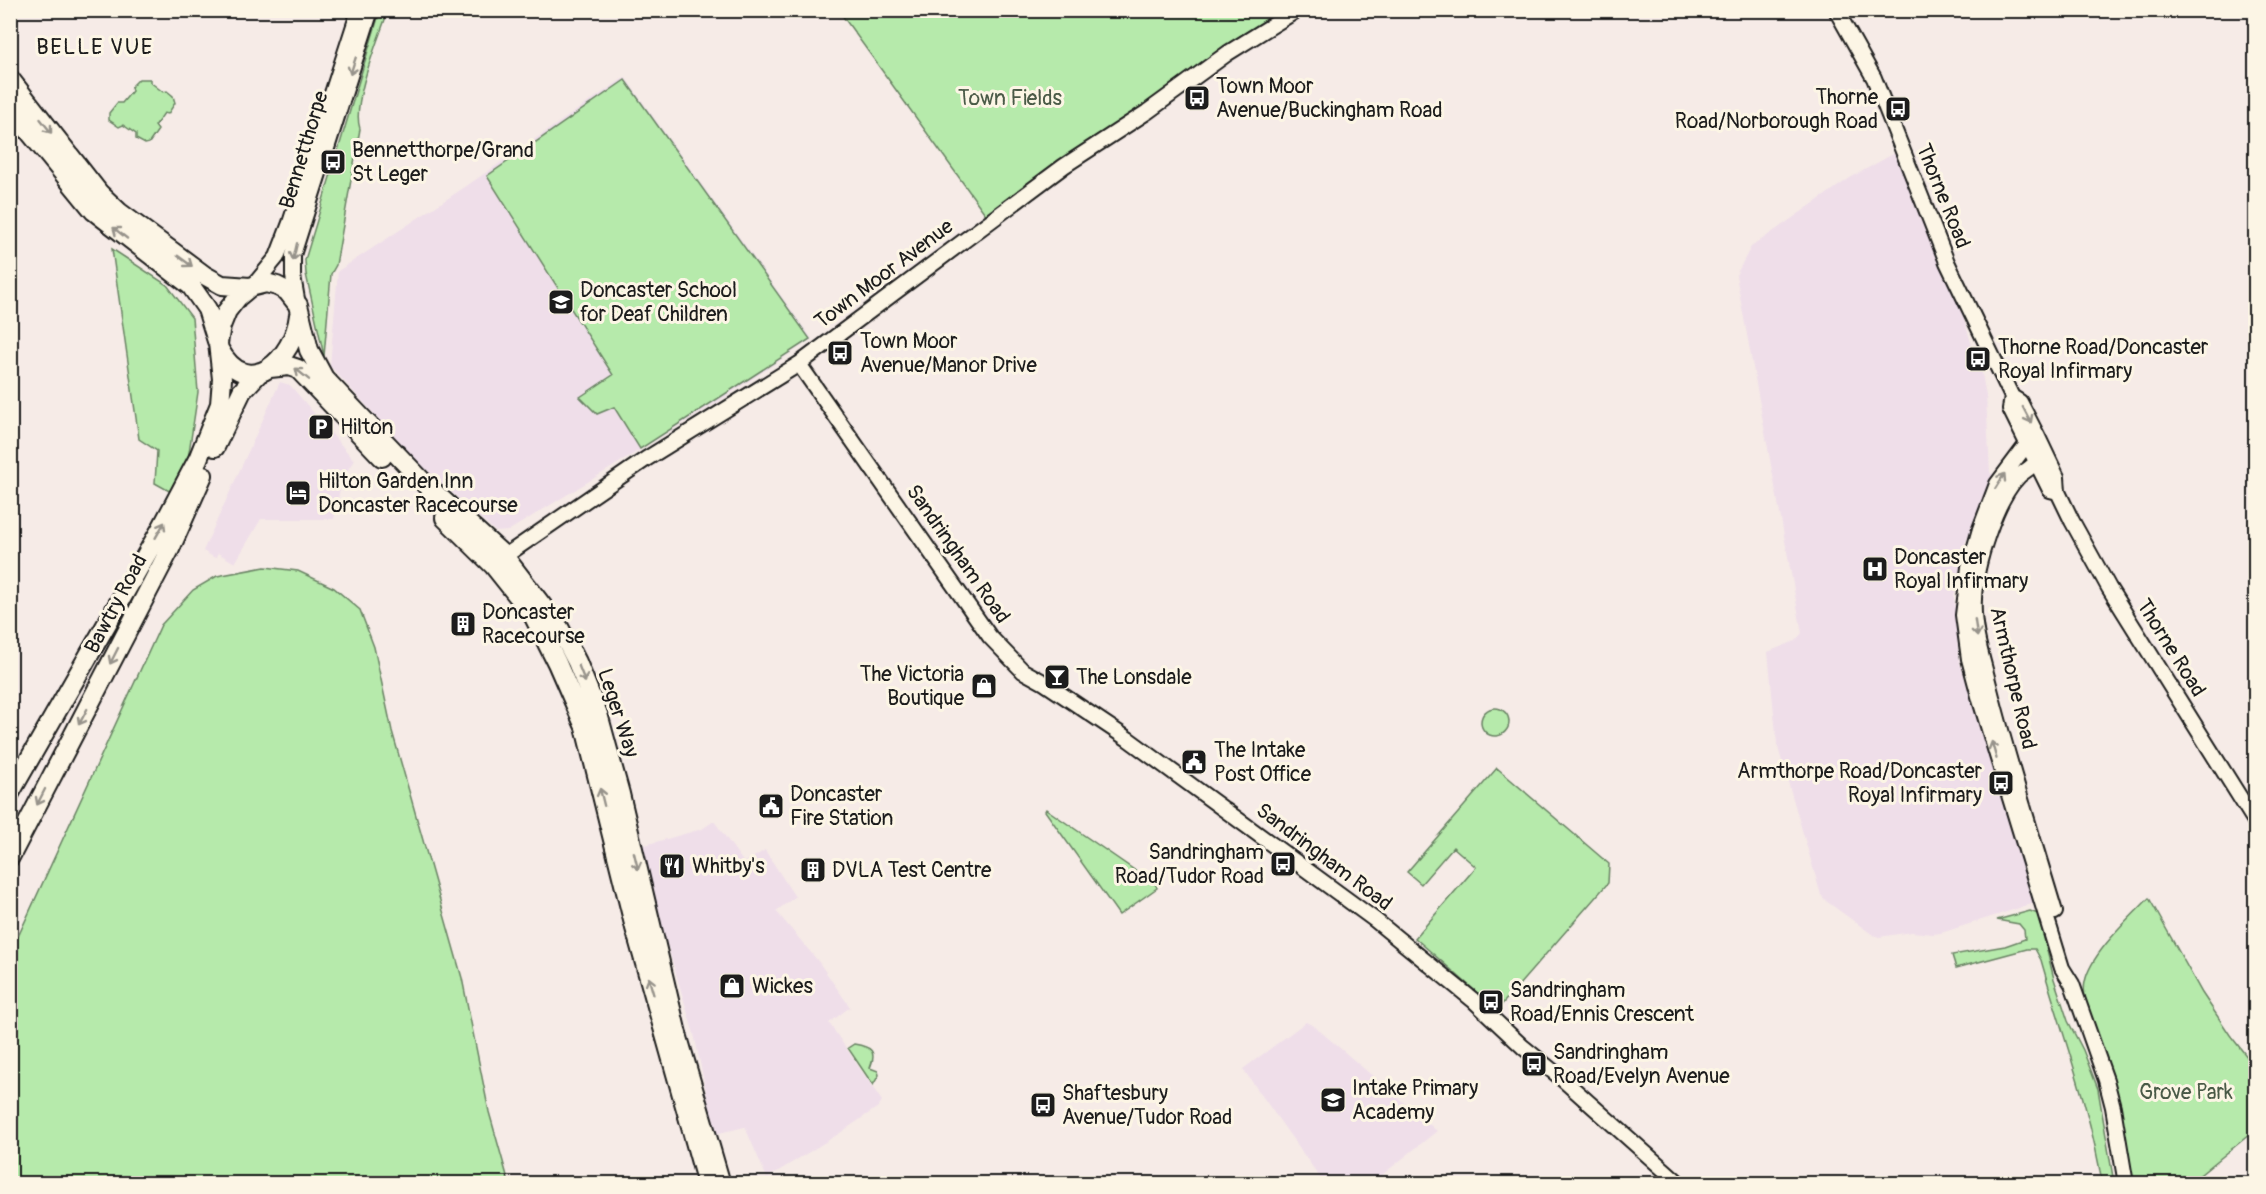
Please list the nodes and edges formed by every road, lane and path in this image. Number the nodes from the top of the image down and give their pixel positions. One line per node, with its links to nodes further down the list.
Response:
1 (359, 10): 7 (street, Bennetthorpe)
2 (371, 10): 9 (street, Bennetthorpe, one-way to 9)
3 (1297, 10): 11 (street, Town Moor Avenue)
4 (1836, 10): 13 (street, Thorne Road)
5 (10, 79): 7 (highway, one-way to 7)
6 (10, 108): 8 (highway, one-way to 6)
7 (252, 286): 9 (highway); 10 (highway)
8 (198, 295): 10 (highway); 14 (highway, Bawtry Road)
9 (299, 308): 12 (highway); 17 (highway, Leger Way)
10 (219, 346): 12 (highway); 14 (highway, Bawtry Road)
11 (800, 364): 17 (street, Town Moor Avenue); 24 (street, Sandringham Road)
12 (265, 370): 17 (highway, Leger Way, one-way to 12); 20 (highway, Bawtry Road, one-way to 20)
13 (2033, 440): 15 (street, Thorne Road); 16 (street, Thorne Road); 21 (street, Armthorpe Road, one-way to 13)
14 (198, 459): 18 (highway, Bawtry Road, one-way to 14)
15 (2036, 462): 16 (street, Thorne Road); 21 (street, Armthorpe Road, one-way to 21)
16 (2058, 492): 19 (street, Thorne Road)
17 (498, 561): 22 (highway, Leger Way, one-way to 17); 23 (highway, Leger Way, one-way to 23)
18 (10, 793)
19 (2256, 823)
20 (10, 857)
21 (2072, 984): 25 (street, Armthorpe Road)
22 (706, 1184)
23 (721, 1184)
24 (1680, 1184)
25 (2126, 1184)

